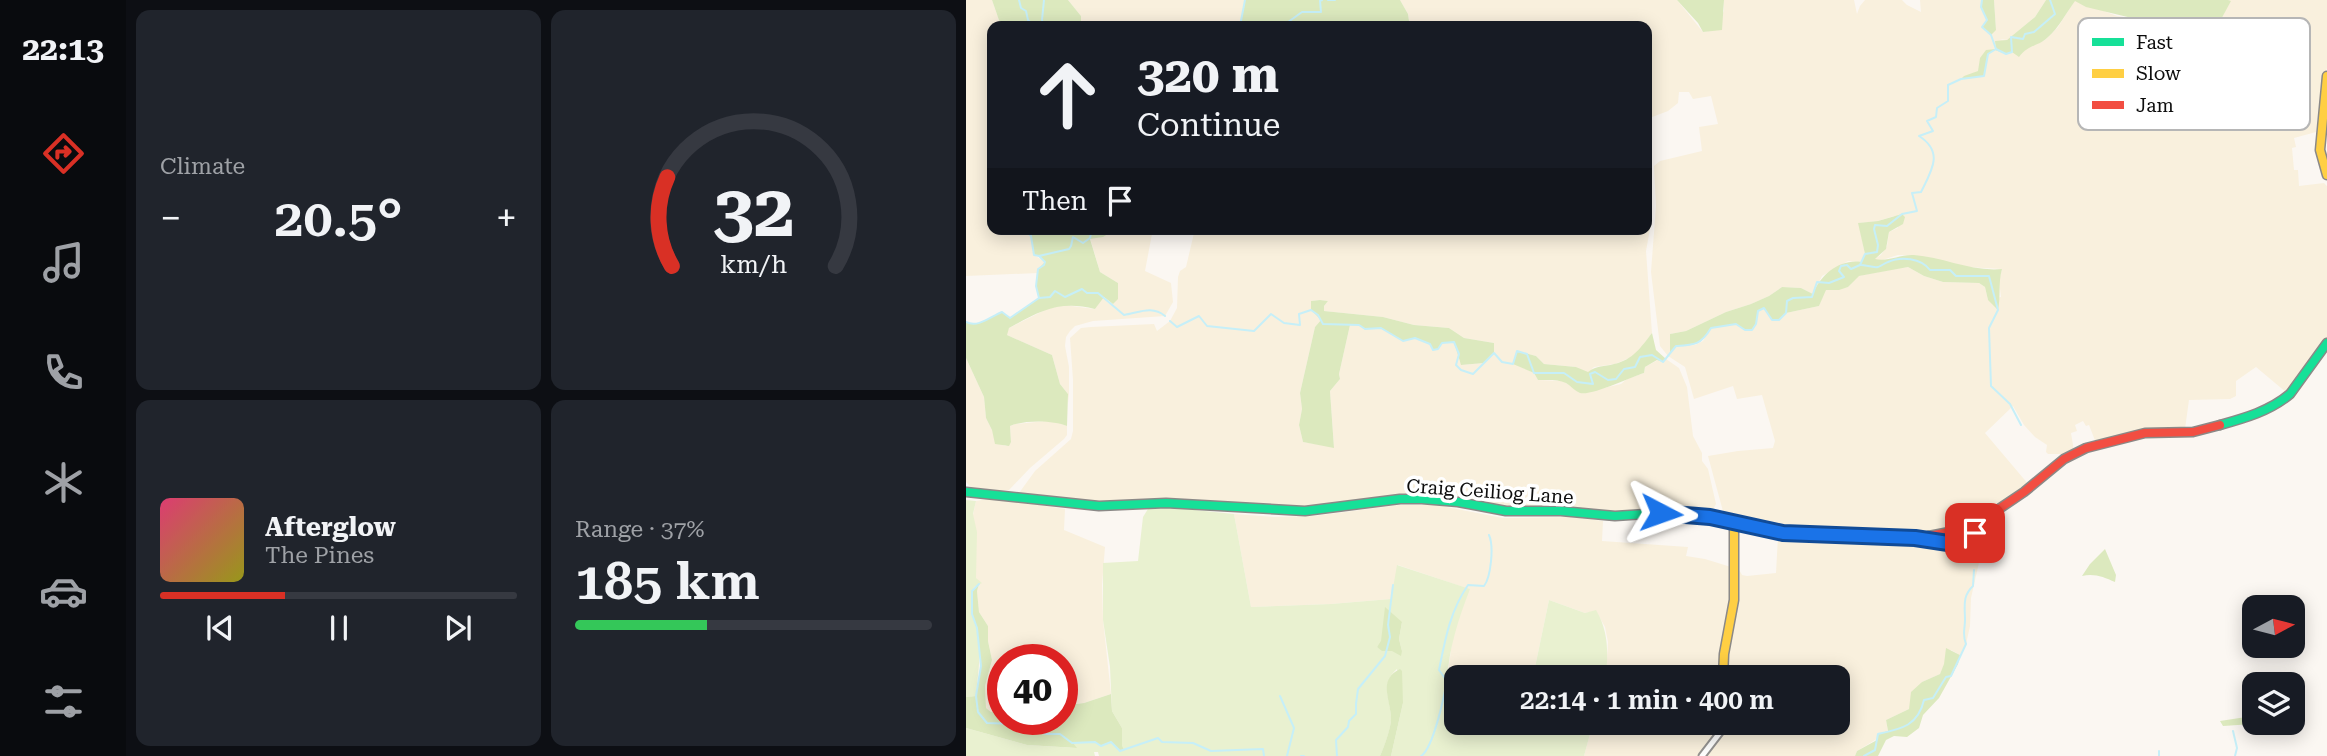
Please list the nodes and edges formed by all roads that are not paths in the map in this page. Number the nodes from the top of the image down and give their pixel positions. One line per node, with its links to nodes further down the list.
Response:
1 (2327, 76): 2 (street)
2 (2327, 175)
3 (2327, 344): 5 (street, Craig Ceiliog Lane)
4 (967, 491): 6 (street, Craig Ceiliog Lane)
5 (1984, 519): 7 (street, Craig Ceiliog Lane); 7 (street)
6 (1734, 522): 7 (street, Craig Ceiliog Lane); 8 (street)
7 (1915, 538)
8 (1724, 665)
9 (1718, 735): 10 (street)
10 (1702, 756)

